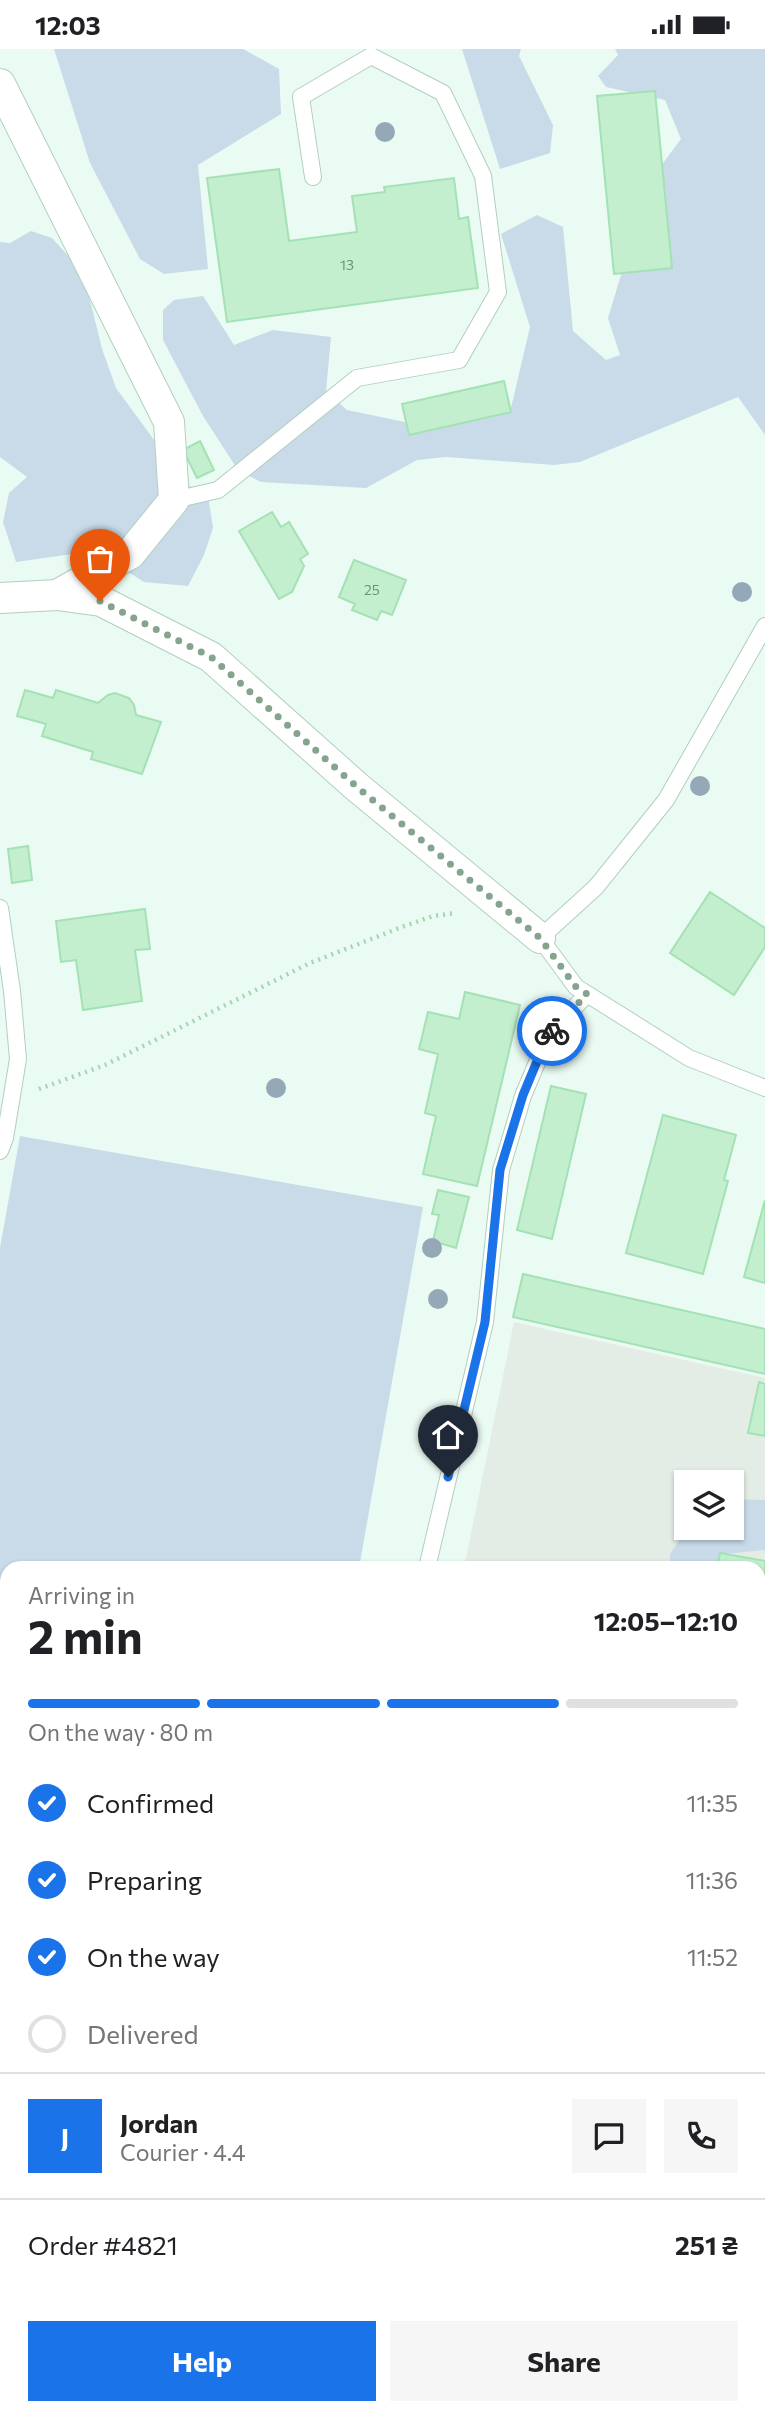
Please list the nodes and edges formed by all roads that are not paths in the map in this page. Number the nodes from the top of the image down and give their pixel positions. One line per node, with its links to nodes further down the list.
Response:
1 (0, 84): 3 (street)
2 (313, 177): 3 (lane)
3 (174, 500): 4 (street)
4 (57, 595): 5 (street); 8 (street)
5 (0, 599)
6 (765, 627): 8 (lane)
7 (0, 908): 11 (lane)
8 (540, 938): 9 (lane)
9 (587, 994): 10 (lane); 12 (lane)
10 (765, 1088)
11 (0, 1151)
12 (429, 1561)

